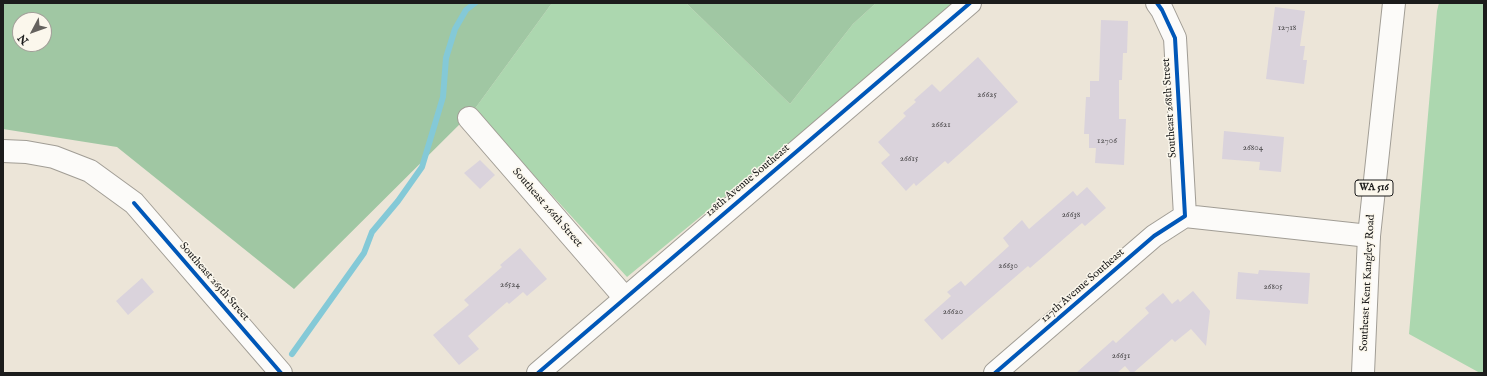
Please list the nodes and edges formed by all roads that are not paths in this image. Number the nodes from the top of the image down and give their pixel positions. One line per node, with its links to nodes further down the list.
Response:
1 (970, 3): 8 (street, 128th Avenue Southeast)
2 (1157, 3): 6 (street, Southeast 268th Street)
3 (1394, 3): 7 (street, Southeast Kent Kangley Road / WA 516)
4 (469, 118): 8 (street, Southeast 266th Street)
5 (3, 151): 9 (street, Southeast 265th Street)
6 (1185, 216): 7 (street); 11 (street, 127th Avenue Southeast)
7 (1369, 236): 12 (street, Southeast Kent Kangley Road / WA 516)
8 (625, 298): 10 (street, 128th Avenue Southeast)
9 (281, 373)
10 (538, 373)
11 (995, 373)
12 (1364, 373)

